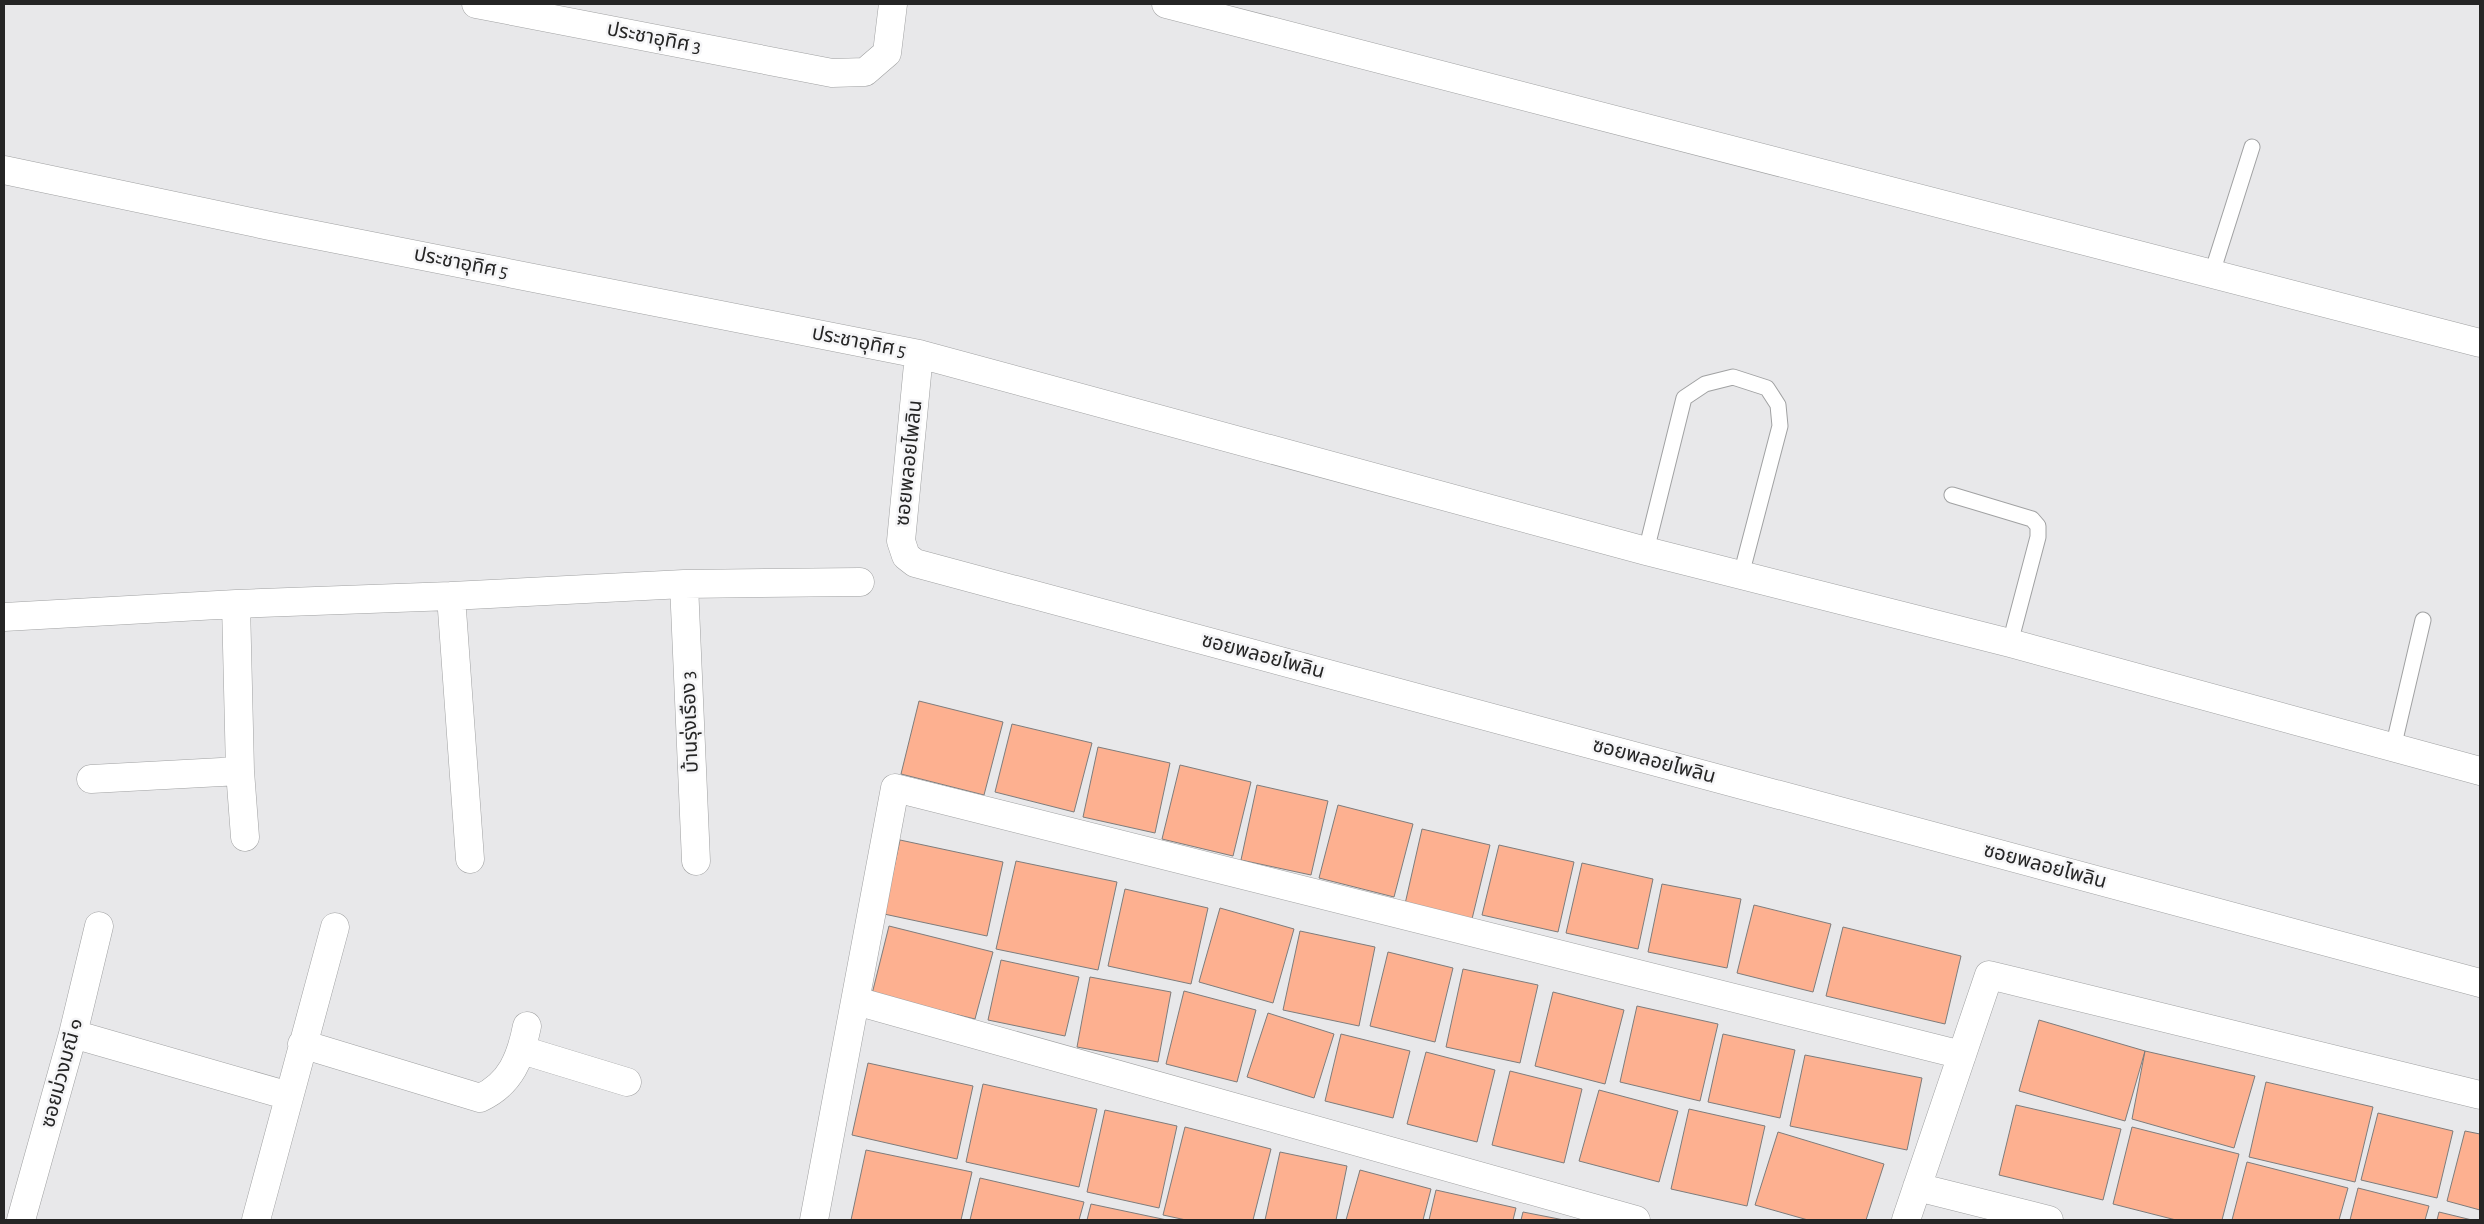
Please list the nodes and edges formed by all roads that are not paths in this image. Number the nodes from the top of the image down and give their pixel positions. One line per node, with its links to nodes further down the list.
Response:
1 (476, 4): 2 (street, ประชาอุทิศ 3)
2 (893, 4)
3 (1166, 4): 6 (street)
4 (2252, 147): 6 (lane)
5 (4, 170): 8 (street, ประชาอุทิศ 5)
6 (2212, 273): 7 (street)
7 (2480, 343)
8 (919, 354): 10 (street); 28 (street, ซอยพลอยไพลิน)
9 (1952, 495): 18 (lane)
10 (1646, 551): 11 (street); 11 (lane)
11 (1741, 575): 18 (street)
12 (860, 582): 13 (street)
13 (684, 584): 14 (street); 25 (street, บ้านรุ่งเรือง 3)
14 (452, 596): 15 (street); 24 (street)
15 (236, 604): 16 (street); 20 (street)
16 (4, 617)
17 (2423, 620): 19 (lane)
18 (2010, 643): 19 (street)
19 (2393, 748): 21 (street)
20 (240, 771): 22 (street); 23 (street)
21 (2480, 771)
22 (91, 779)
23 (245, 837)
24 (470, 859)
25 (696, 861)
26 (99, 926): 30 (street, ซอยม่วงมณี ๑)
27 (334, 927): 31 (street)
28 (2480, 983)
29 (856, 1001): 32 (street); 39 (street); 40 (street)
30 (73, 1034): 35 (street); 37 (street, ซอยม่วงมณี ๑)
31 (302, 1044): 33 (street); 35 (street)
32 (1962, 1055): 34 (street); 36 (street)
33 (627, 1082)
34 (2480, 1095)
35 (289, 1096): 38 (street)
36 (1917, 1187): 41 (street); 42 (street)
37 (21, 1220)
38 (256, 1220)
39 (814, 1220)
40 (1636, 1220)
41 (1906, 1220)
42 (2050, 1220)

